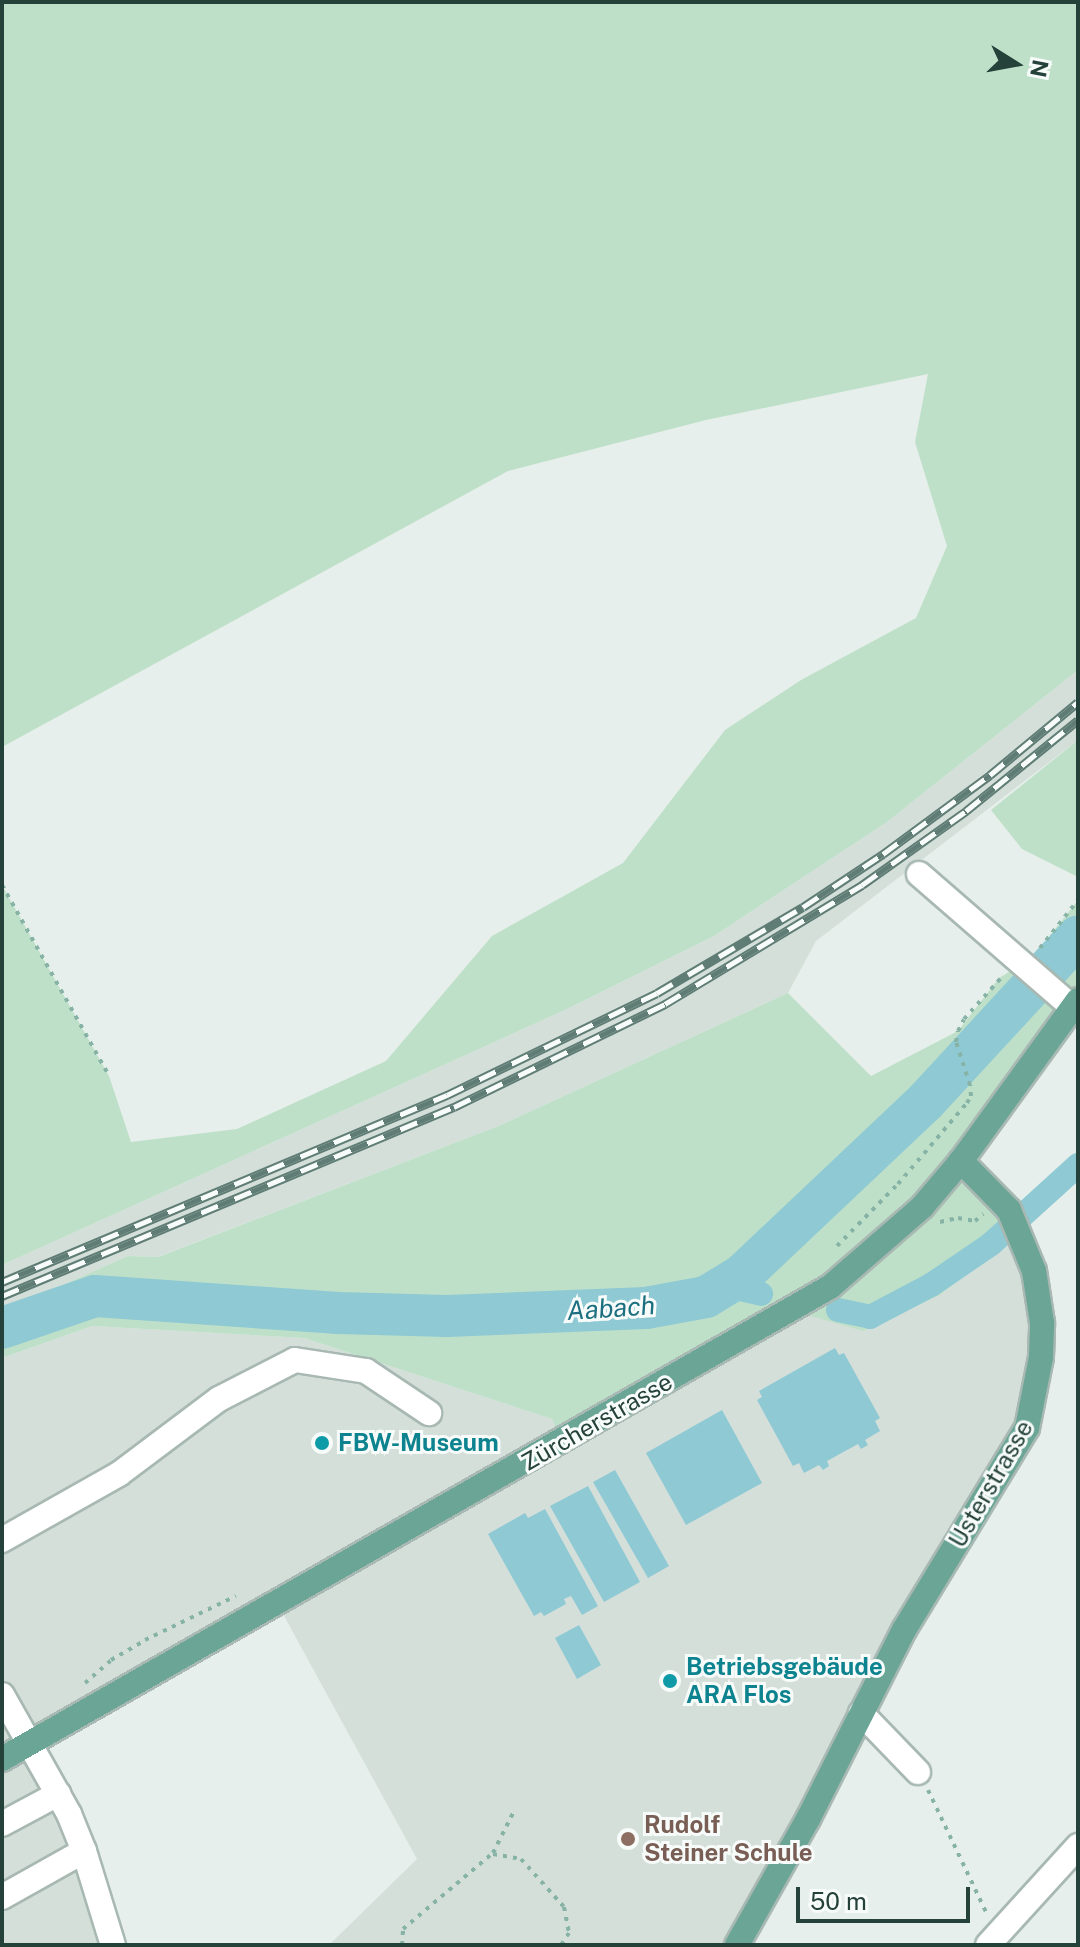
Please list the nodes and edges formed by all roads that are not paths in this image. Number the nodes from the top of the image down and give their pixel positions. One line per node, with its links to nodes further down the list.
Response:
1 (919, 874): 2 (street)
2 (1068, 1000): 3 (main road, Zürcherstrasse)
3 (961, 1161): 7 (main road, Usterstrasse); 8 (main road, Zürcherstrasse)
4 (429, 1413): 5 (street)
5 (2, 1540)
6 (2, 1695): 8 (street)
7 (861, 1713): 10 (street); 18 (main road, Usterstrasse)
8 (30, 1743): 9 (main road, Zürcherstrasse); 11 (street)
9 (2, 1759)
10 (918, 1772)
11 (58, 1794): 12 (street); 14 (street)
12 (2, 1824)
13 (1078, 1846): 16 (street)
14 (84, 1851): 15 (street); 17 (street)
15 (2, 1897)
16 (992, 1941)
17 (113, 1945)
18 (737, 1945)

